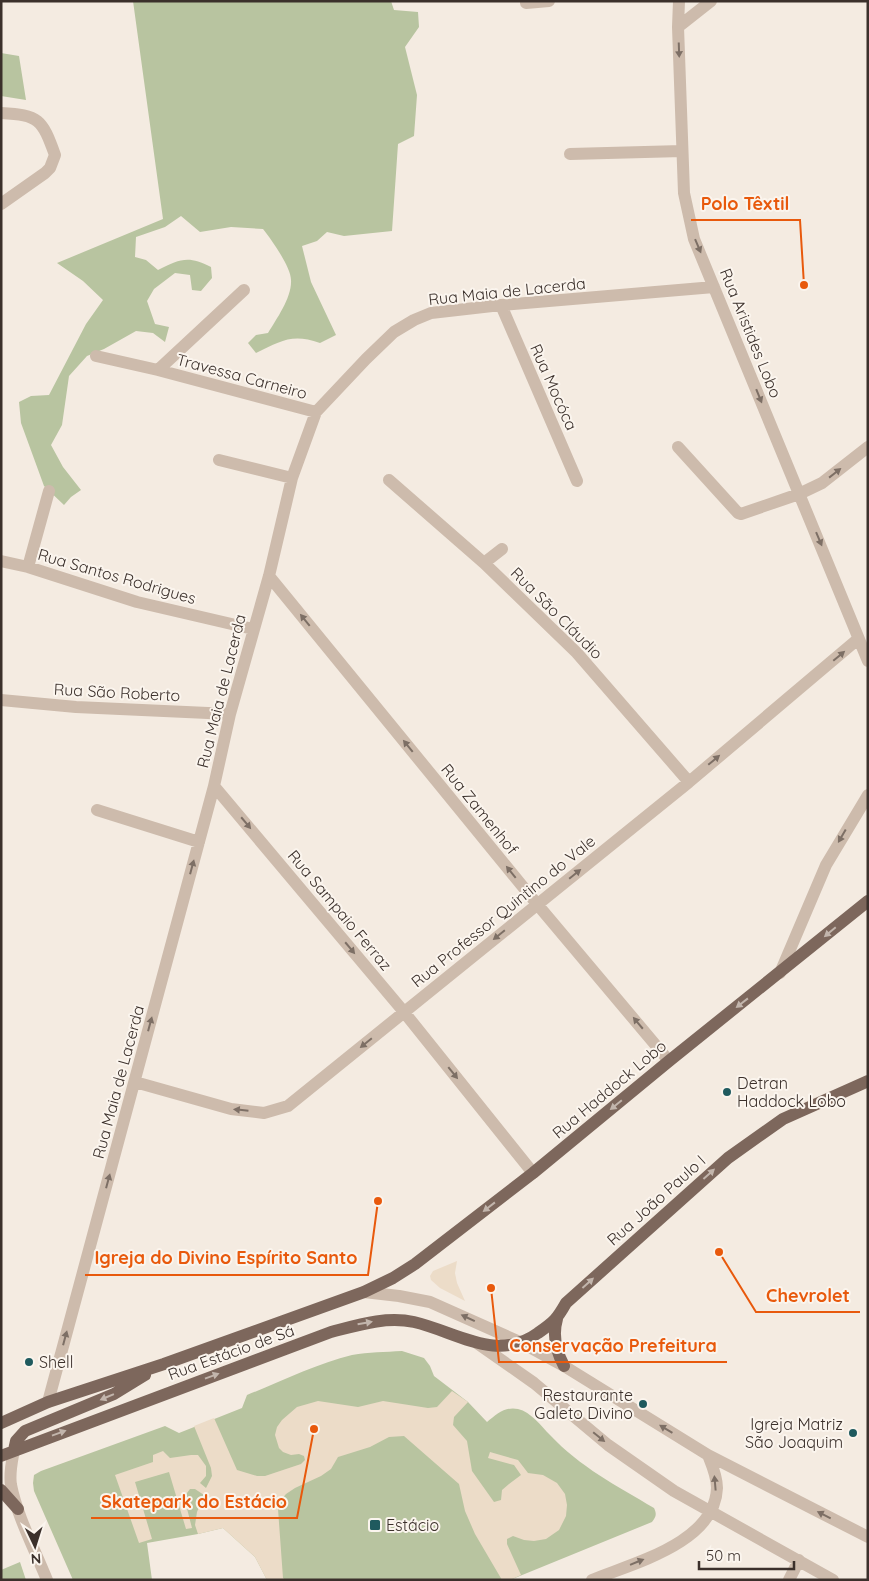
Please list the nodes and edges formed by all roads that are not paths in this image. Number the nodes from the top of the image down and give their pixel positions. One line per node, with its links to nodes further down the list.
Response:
1 (549, 1): 4 (street)
2 (679, 1): 5 (street, Rua Aristides Lobo)
3 (711, 1): 5 (street)
4 (526, 3)
5 (678, 27): 7 (street, Rua Aristides Lobo, one-way to 7)
6 (1, 113): 9 (street)
7 (682, 151): 8 (street); 10 (street, Rua Aristides Lobo, one-way to 10)
8 (570, 154)
9 (1, 204)
10 (714, 287): 12 (street, Rua Maia de Lacerda); 23 (street, Rua Aristides Lobo, one-way to 23)
11 (244, 290): 14 (street, Travessa Carneiro)
12 (501, 305): 15 (street, Rua Maia de Lacerda); 21 (street, Rua Mocóca)
13 (96, 356): 14 (street)
14 (158, 370): 15 (street, Travessa Carneiro)
15 (316, 412): 19 (street, Rua Maia de Lacerda)
16 (868, 447): 23 (street, one-way to 16)
17 (678, 448): 23 (street)
18 (218, 460): 19 (street)
19 (292, 478): 28 (street, Rua Maia de Lacerda)
20 (389, 480): 26 (street, Rua São Cláudio)
21 (578, 481)
22 (49, 491): 27 (street)
23 (799, 494): 30 (street, Rua Aristides Lobo, one-way to 30)
24 (502, 549): 26 (street)
25 (1, 561): 27 (street, Rua Santos Rodrigues)
26 (484, 563): 34 (street, Rua São Cláudio)
27 (28, 567): 29 (street, Rua Santos Rodrigues)
28 (269, 576): 29 (street, Rua Maia de Lacerda); 40 (street, Rua Zamenhof, one-way to 28)
29 (253, 629): 33 (street, Rua Maia de Lacerda)
30 (858, 639): 31 (street, Rua Aristides Lobo); 34 (street, Rua Professor Quintino do Vale, one-way to 30)
31 (868, 661)
32 (1, 700): 33 (street, Rua São Roberto)
33 (230, 714): 35 (street, Rua Maia de Lacerda)
34 (689, 782): 40 (street, Rua Professor Quintino do Vale, one-way to 34)
35 (214, 786): 38 (street, Rua Maia de Lacerda); 42 (street, Rua Sampaio Ferraz, one-way to 42)
36 (868, 795): 41 (street, one-way to 41)
37 (97, 810): 38 (street)
38 (199, 842): 45 (street, Rua Maia de Lacerda, one-way to 38)
39 (868, 901): 41 (main road, Rua Haddock Lobo, one-way to 41)
40 (537, 904): 42 (street, Rua Professor Quintino do Vale, one-way to 42); 43 (street, Rua Zamenhof, one-way to 40)
41 (780, 973): 43 (main road, Rua Haddock Lobo, one-way to 43)
42 (404, 1012): 45 (street, Rua Professor Quintino do Vale, one-way to 45); 46 (street, Rua Sampaio Ferraz, one-way to 46)
43 (669, 1060): 46 (main road, Rua Haddock Lobo, one-way to 46)
44 (868, 1081): 48 (main road, Rua João Paulo I, one-way to 44)
45 (135, 1082): 53 (street, Rua Maia de Lacerda, one-way to 45)
46 (534, 1173): 47 (main road, Rua Haddock Lobo, one-way to 47)
47 (364, 1292): 50 (street, one-way to 47); 51 (main road, Rua Estácio de Sá)
48 (557, 1319): 50 (main road, Rua João Paulo I); 52 (main road)
49 (477, 1343): 50 (main road, Rua João Paulo I); 55 (main road, Rua Estácio de Sá, one-way to 49); 60 (street, one-way to 60)
50 (522, 1343): 52 (street)
51 (164, 1364): 53 (main road, Rua Estácio de Sá); 55 (main road, one-way to 55)
52 (564, 1366): 56 (street, one-way to 52)
53 (48, 1402): 54 (main road, Rua Estácio de Sá)
54 (1, 1422)
55 (14, 1450): 57 (main road, Rua Estácio de Sá); 59 (street)
56 (708, 1455): 60 (street, one-way to 56); 61 (street, one-way to 56)
57 (1, 1456)
58 (1, 1490): 59 (main road)
59 (18, 1509): 63 (street)
60 (710, 1512): 62 (street); 64 (street, one-way to 60)
61 (868, 1537)
62 (798, 1560): 65 (street); 66 (street)
63 (47, 1580)
64 (592, 1580)
65 (789, 1580)
66 (832, 1580)

